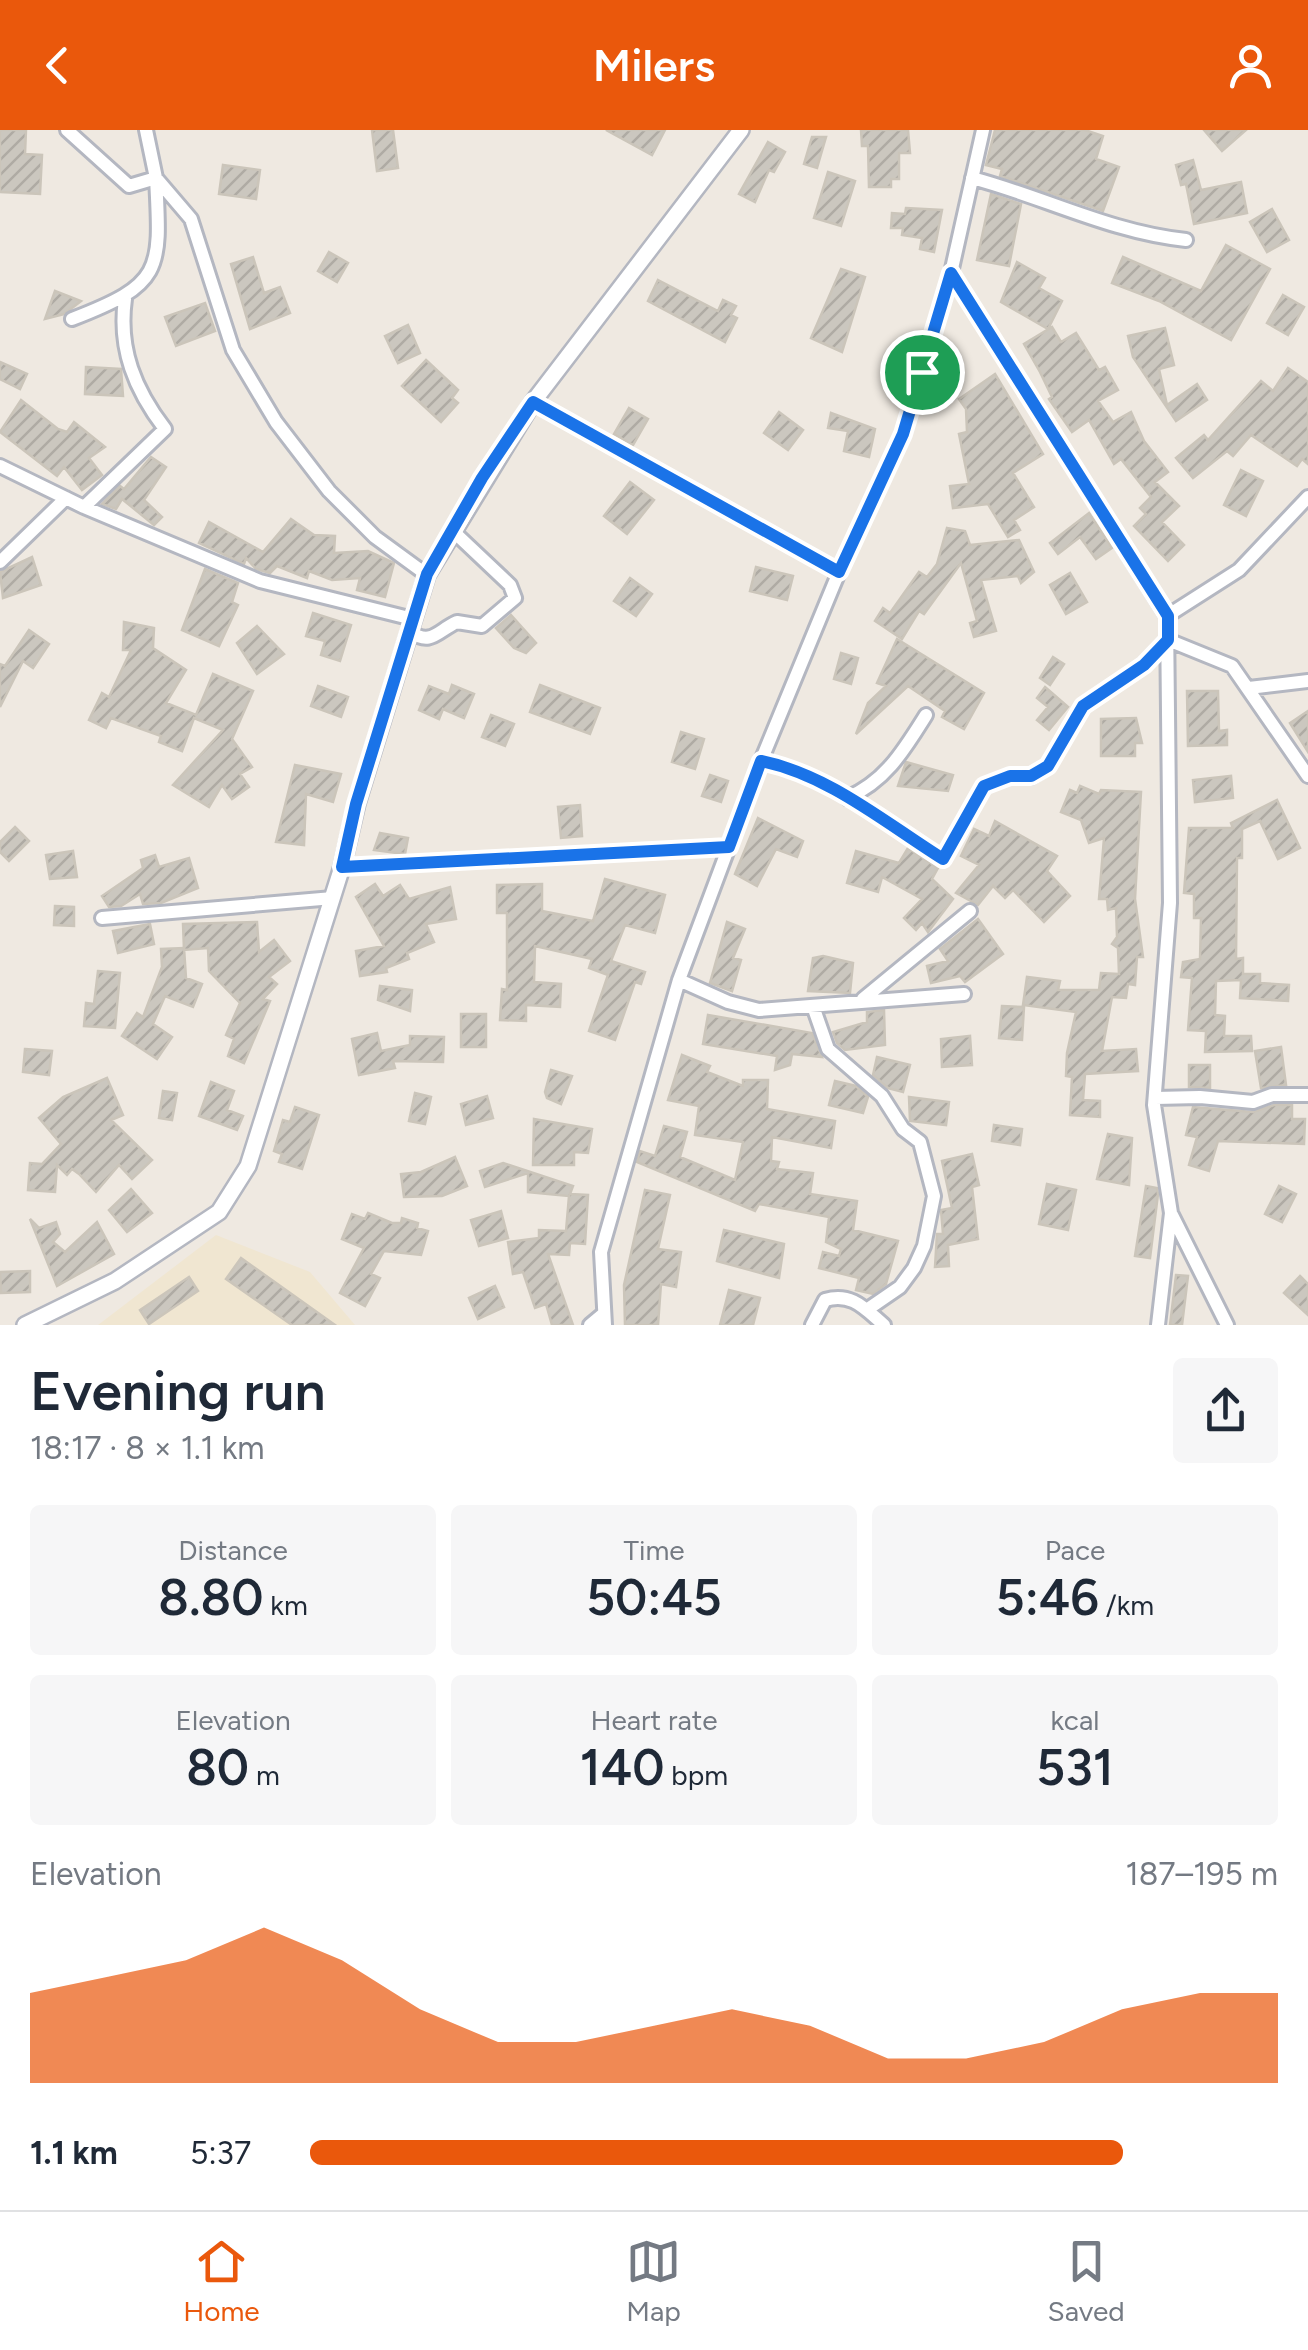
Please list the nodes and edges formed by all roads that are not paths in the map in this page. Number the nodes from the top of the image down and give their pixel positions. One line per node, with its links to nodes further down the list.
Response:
1 (67, 130): 5 (street)
2 (146, 130): 5 (street)
3 (741, 130): 11 (street)
4 (982, 130): 6 (street)
5 (156, 178): 9 (street); 19 (street)
6 (972, 178): 7 (street); 8 (street)
7 (1186, 240)
8 (951, 273): 18 (street); 20 (street)
9 (125, 298): 10 (street); 15 (street)
10 (72, 319)
11 (533, 402): 16 (street); 18 (street)
12 (0, 466): 13 (street)
13 (66, 498): 15 (street); 17 (street)
14 (1308, 498): 20 (street)
15 (84, 507): 21 (street)
16 (454, 532): 19 (street); 21 (street)
17 (0, 562)
18 (839, 572): 26 (street)
19 (427, 574): 21 (street)
20 (1168, 616): 22 (street)
21 (412, 626): 30 (street)
22 (1168, 640): 24 (street); 28 (street); 39 (street)
23 (1308, 680): 24 (street)
24 (1249, 688): 27 (street)
25 (926, 715): 28 (street)
26 (761, 761): 28 (street); 29 (street)
27 (1308, 776)
28 (848, 798)
29 (729, 847): 30 (street); 34 (street)
30 (342, 867): 31 (street)
31 (333, 898): 33 (street); 43 (street)
32 (970, 911): 36 (street)
33 (102, 918)
34 (679, 980): 37 (street); 42 (street)
35 (964, 994): 36 (street)
36 (863, 999): 37 (street)
37 (814, 1009): 41 (street)
38 (1308, 1095): 39 (street)
39 (1155, 1098): 40 (street)
40 (1171, 1213): 47 (street); 48 (street)
41 (868, 1310): 45 (street); 46 (street)
42 (604, 1320): 44 (street)
43 (24, 1325)
44 (590, 1325)
45 (812, 1325)
46 (884, 1325)
47 (1158, 1325)
48 (1227, 1325)

